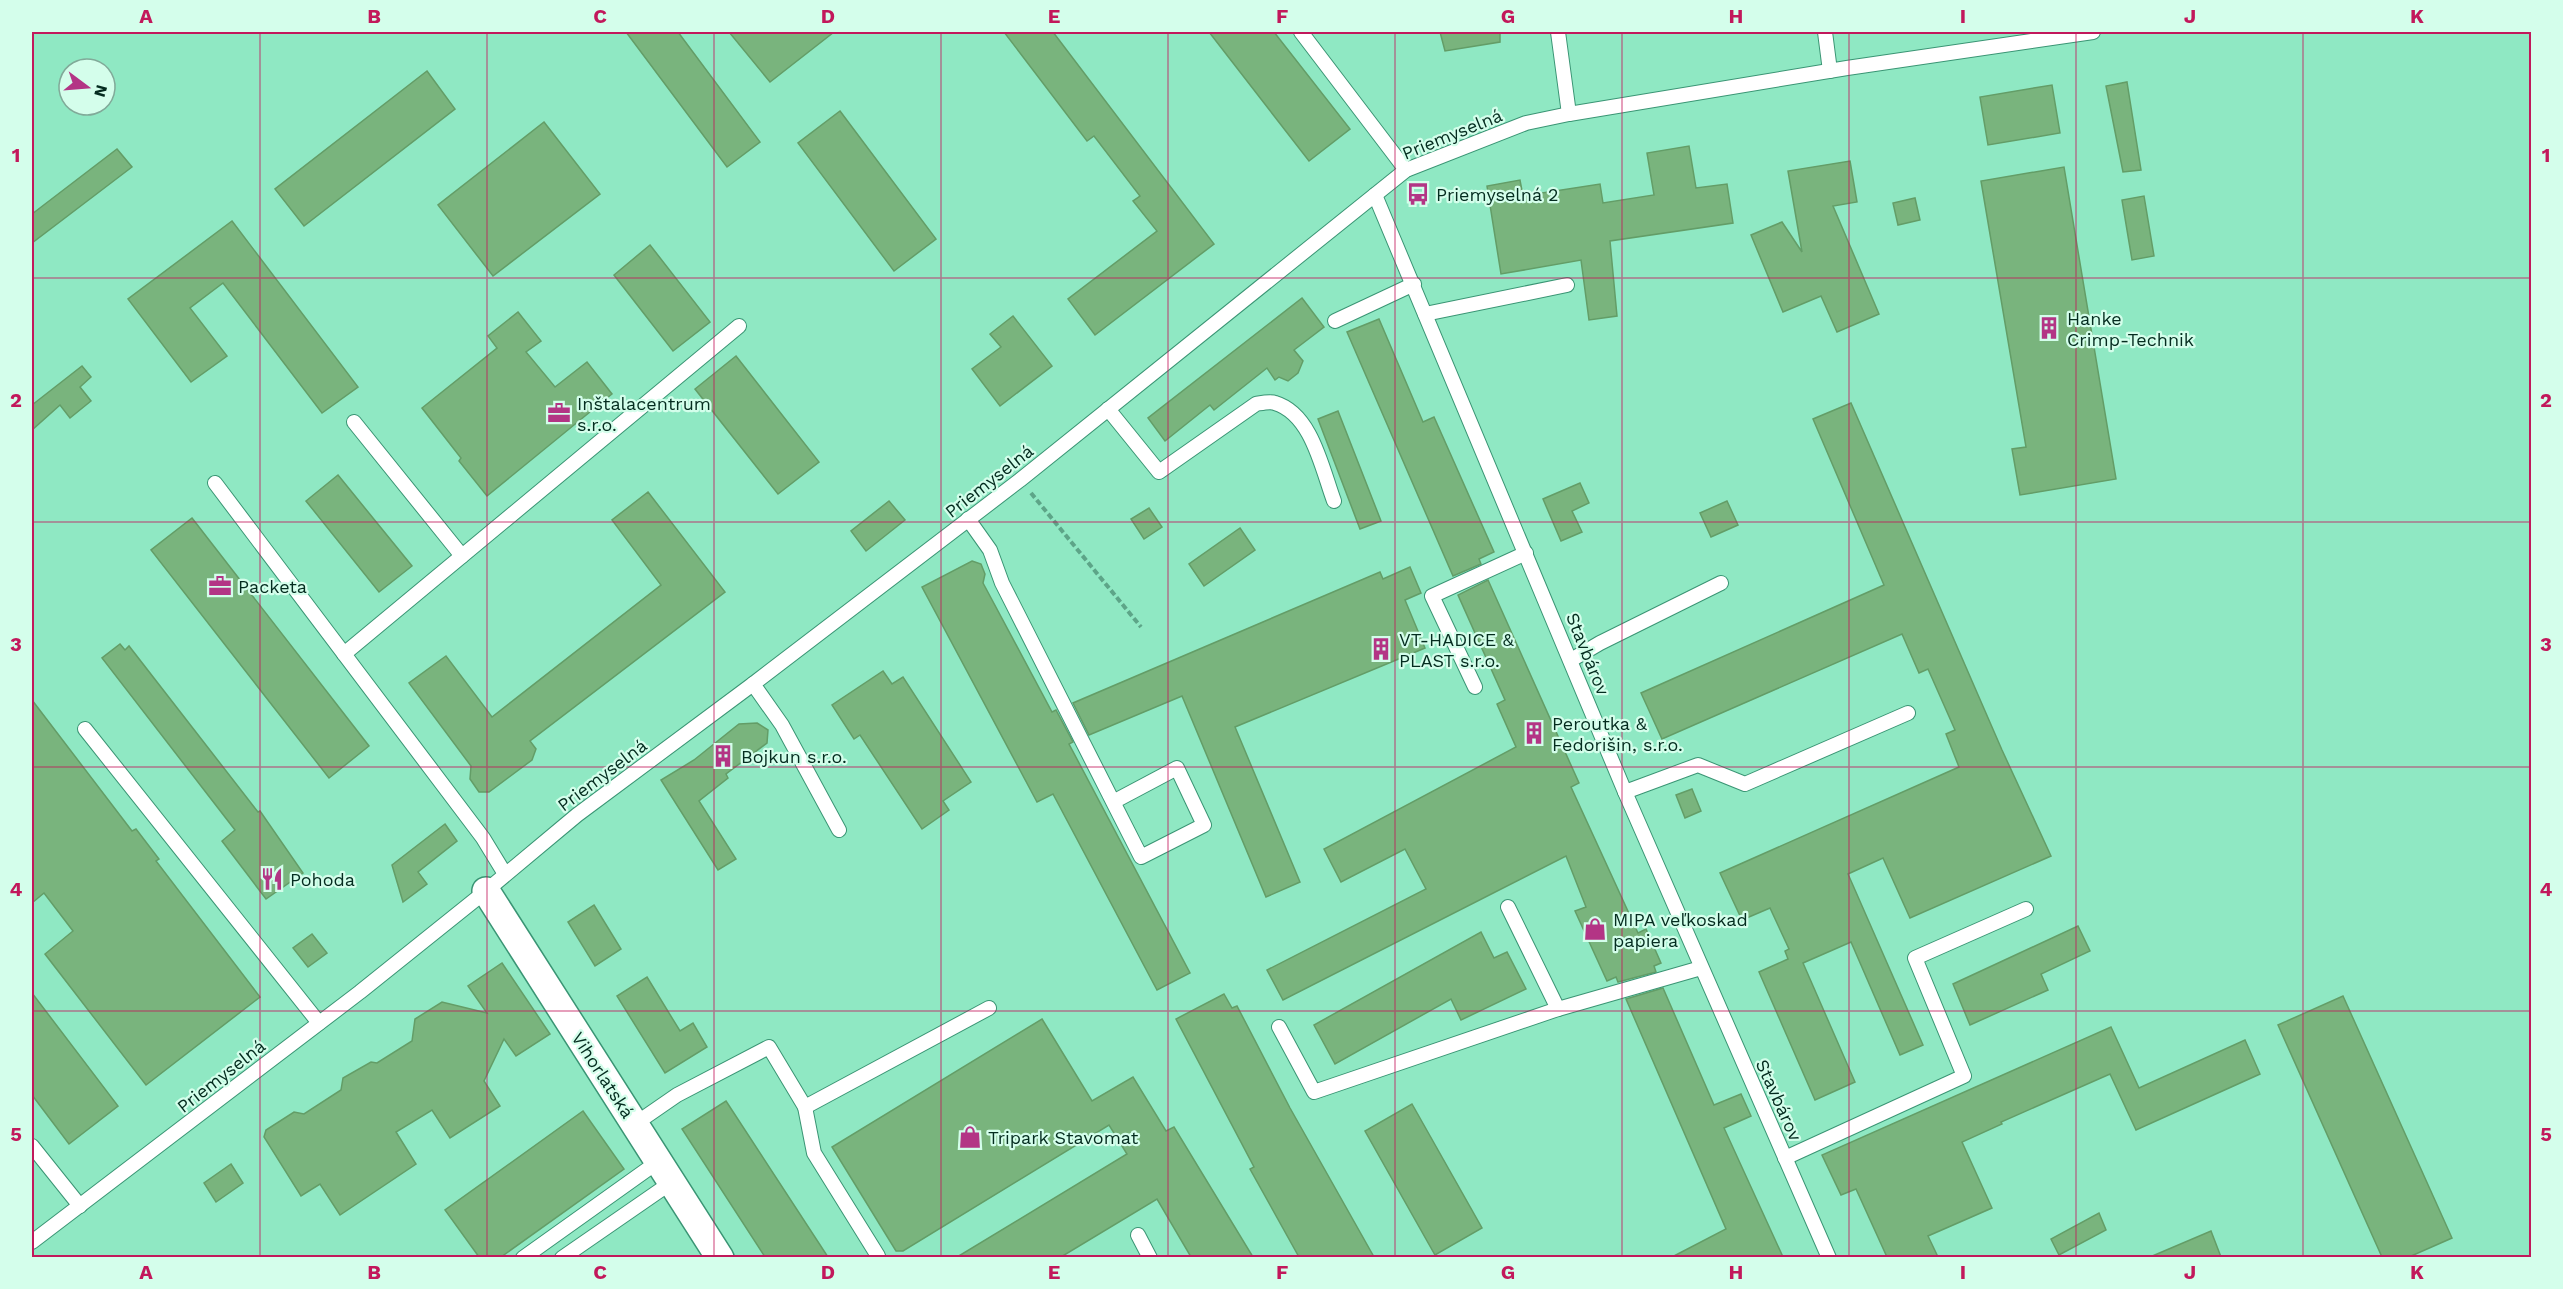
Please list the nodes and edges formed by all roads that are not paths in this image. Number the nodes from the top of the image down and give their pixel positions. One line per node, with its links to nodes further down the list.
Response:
1 (1301, 32): 8 (lane)
2 (1558, 32): 7 (lane)
3 (1826, 32): 6 (lane)
4 (2093, 32): 5 (lane, Priemyselná)
5 (2013, 38): 6 (lane, Priemyselná)
6 (1830, 71): 7 (lane, Priemyselná)
7 (1569, 114): 8 (lane, Priemyselná)
8 (1406, 170): 9 (lane, Priemyselná)
9 (1375, 195): 10 (lane, Stavbárov); 15 (lane, Priemyselná)
10 (1414, 284): 12 (lane, Stavbárov); 13 (lane)
11 (1567, 285): 12 (lane)
12 (1425, 314): 20 (lane, Stavbárov)
13 (1335, 321)
14 (739, 326): 21 (lane)
15 (1108, 409): 18 (lane); 19 (lane, Priemyselná)
16 (354, 422): 21 (lane)
17 (215, 483): 23 (lane)
18 (1334, 501)
19 (968, 519): 25 (lane, Priemyselná); 30 (lane)
20 (1526, 553): 24 (lane, Stavbárov); 26 (lane)
21 (462, 556): 23 (lane)
22 (1721, 583): 24 (lane)
23 (344, 654): 32 (lane)
24 (1571, 660): 29 (lane, Stavbárov)
25 (753, 684): 31 (lane); 32 (lane, Priemyselná)
26 (1475, 687)
27 (1908, 713): 29 (lane)
28 (85, 729): 38 (lane)
29 (1625, 792): 35 (lane, Stavbárov)
30 (1113, 802): 30 (lane)
31 (839, 830)
32 (496, 883): 38 (lane, Priemyselná); 41 (street, Vihorlatská)
33 (1508, 908): 37 (lane)
34 (2026, 909): 43 (lane)
35 (1701, 968): 37 (lane); 43 (lane, Stavbárov)
36 (989, 1008): 40 (lane)
37 (1558, 1009): 39 (lane)
38 (319, 1023): 45 (lane, Priemyselná)
39 (1279, 1027)
40 (805, 1107): 41 (lane); 48 (lane)
41 (635, 1124): 44 (street, Vihorlatská)
42 (32, 1146): 45 (lane)
43 (1785, 1158): 53 (lane, Stavbárov)
44 (665, 1171): 49 (lane); 50 (lane); 51 (street, Vihorlatská)
45 (80, 1206): 47 (lane, Priemyselná)
46 (1138, 1235): 52 (lane)
47 (32, 1242)
48 (878, 1256)
49 (523, 1257)
50 (562, 1257)
51 (720, 1257)
52 (1150, 1257)
53 (1829, 1257)

